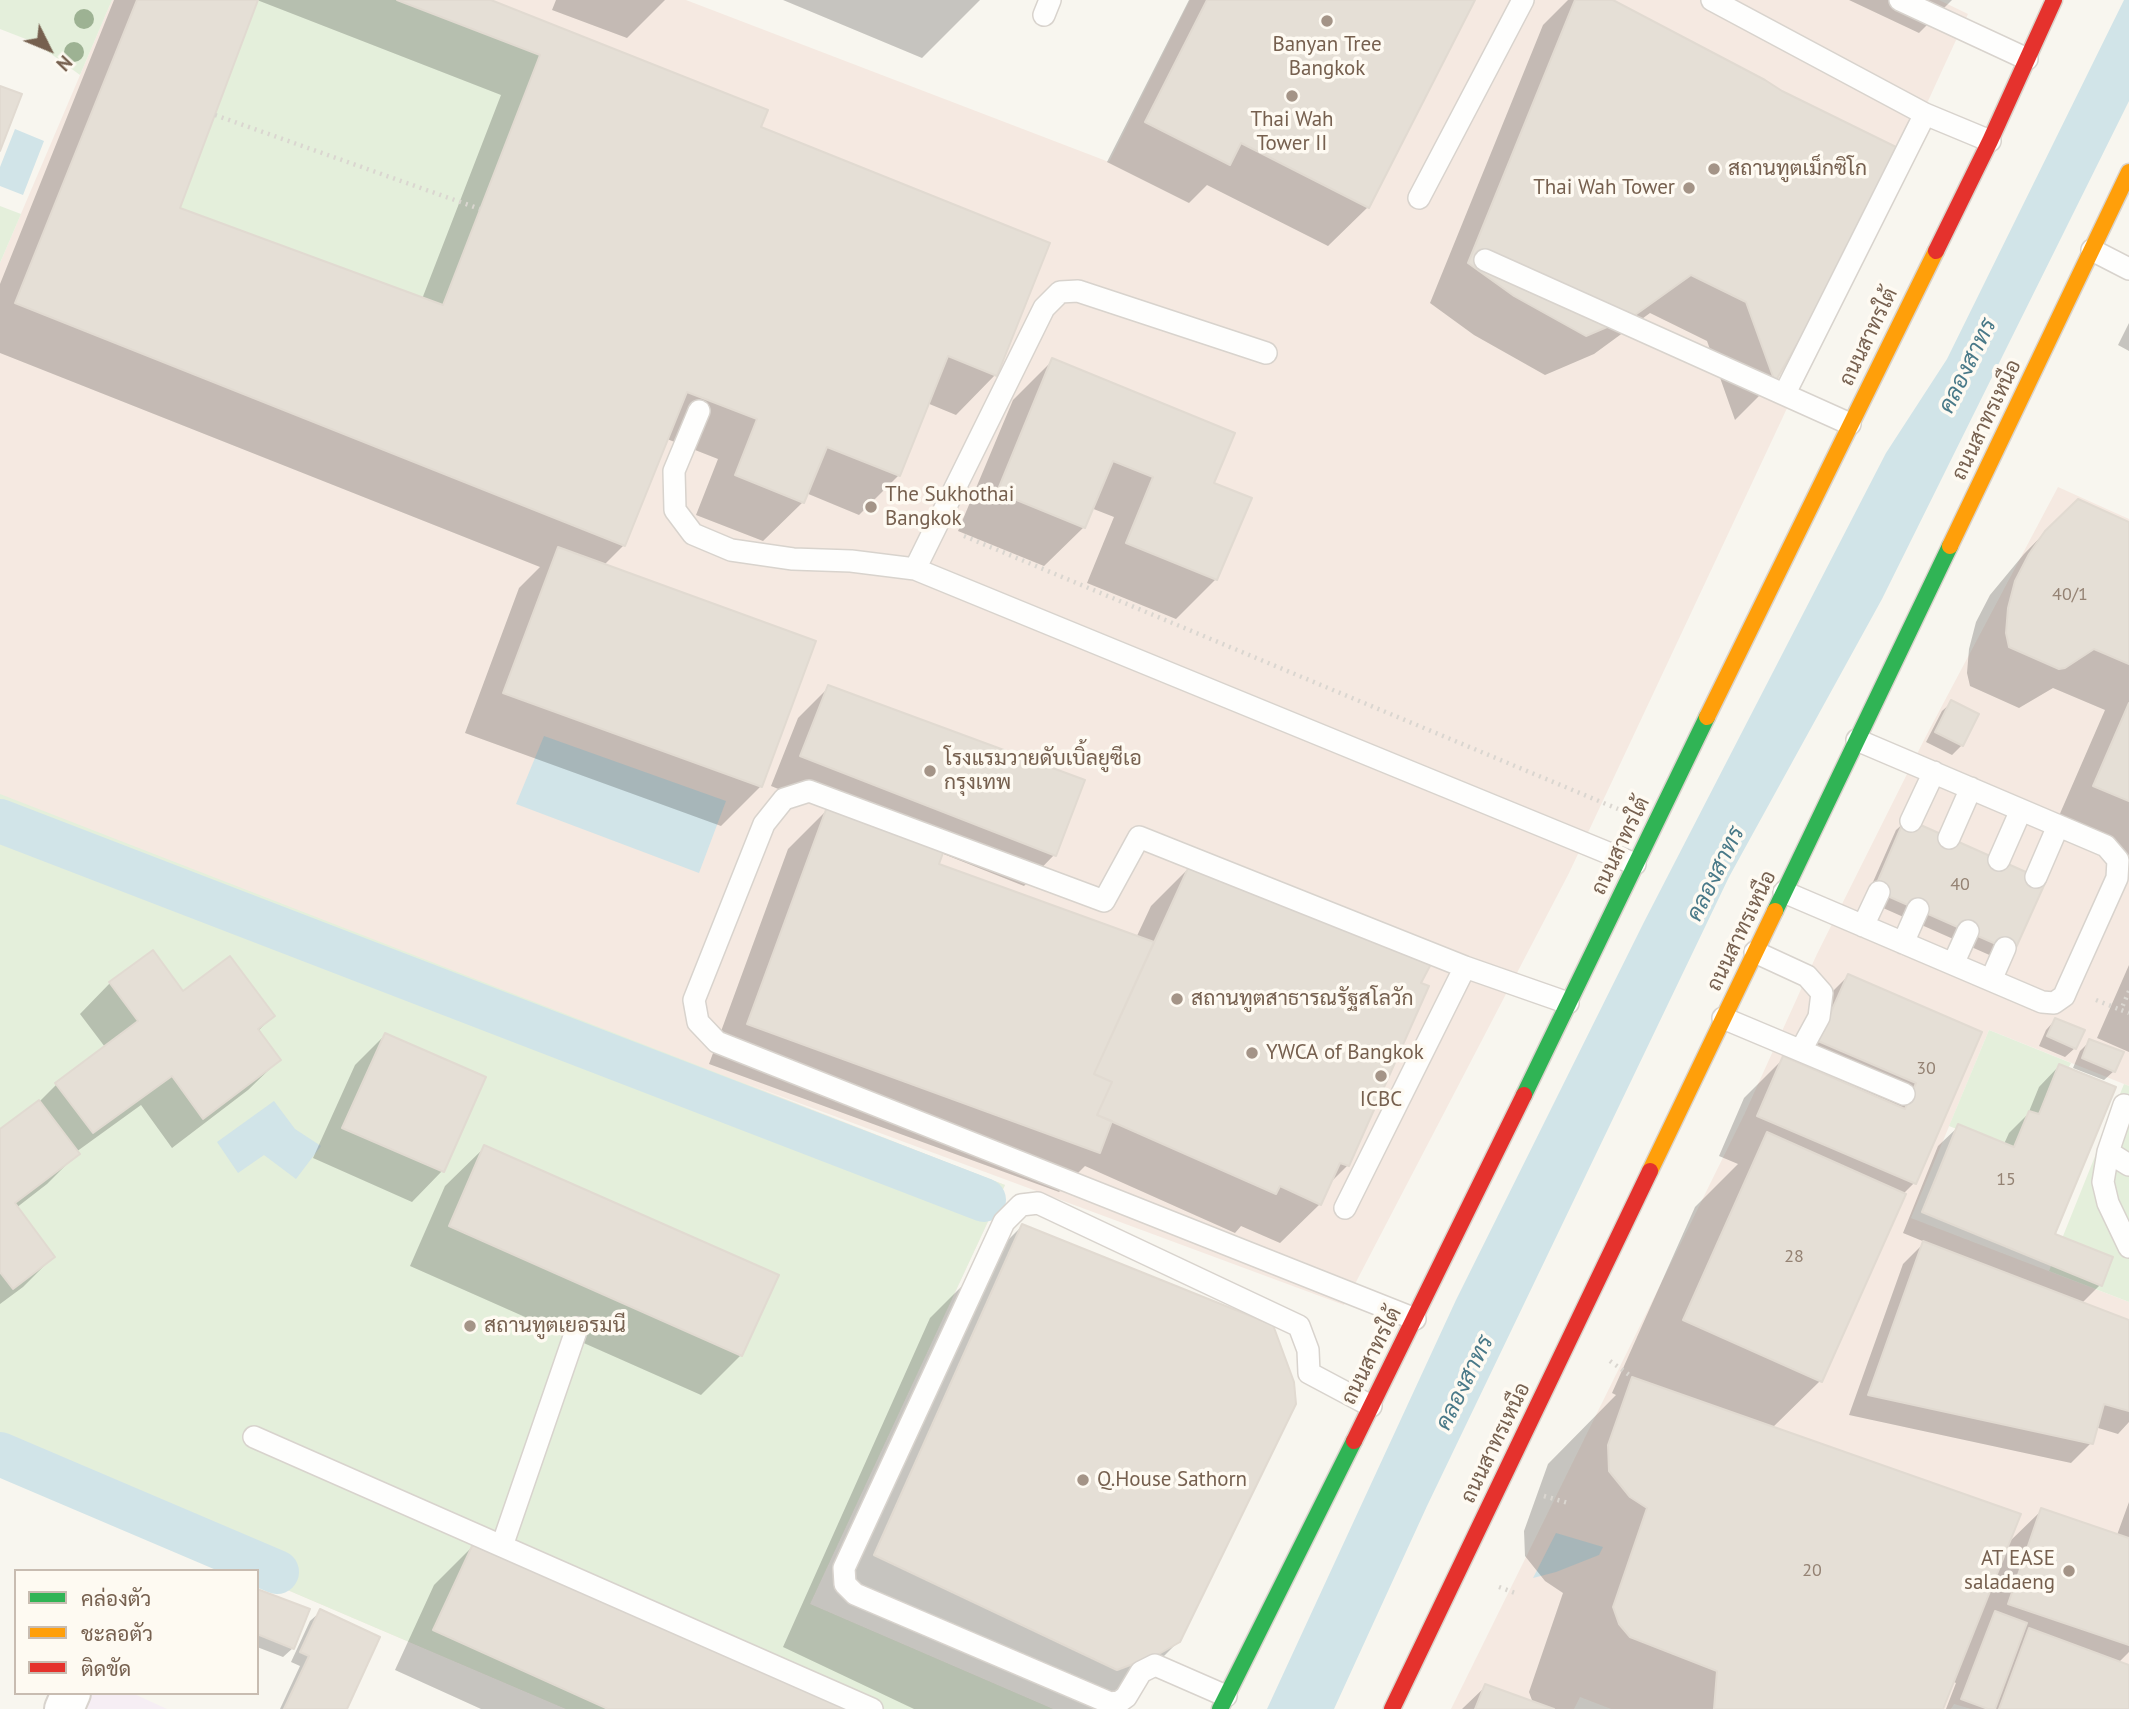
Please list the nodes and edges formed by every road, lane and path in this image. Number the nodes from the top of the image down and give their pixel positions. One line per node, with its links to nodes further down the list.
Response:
1 (1523, 0): 10 (lane)
2 (1712, 0): 6 (lane)
3 (1900, 0): 5 (lane)
4 (2054, 0): 5 (main road, ถนนสาทรใต้)
5 (2027, 59): 8 (main road, ถนนสาทรใต้)
6 (1925, 114): 8 (lane); 16 (lane)
7 (215, 115): 11 (path)
8 (1990, 141): 18 (main road, ถนนสาทรใต้)
9 (2129, 172): 12 (main road, ถนนสาทรเหนือ)
10 (1419, 198)
11 (480, 209)
12 (2092, 250): 14 (lane); 21 (main road, ถนนสาทรเหนือ)
13 (1485, 260): 16 (lane)
14 (2129, 269)
15 (1266, 353): 19 (lane)
16 (1784, 393): 18 (lane)
17 (699, 411): 20 (lane)
18 (1850, 424): 26 (main road, ถนนสาทรใต้)
19 (937, 525): 20 (lane); 26 (path)
20 (915, 569): 30 (lane)
21 (1857, 740): 22 (lane); 32 (main road, ถนนสาทรเหนือ)
22 (1934, 772): 23 (lane); 25 (lane)
23 (1971, 788): 24 (lane); 28 (lane)
24 (2021, 810): 27 (lane); 29 (lane)
25 (1911, 821)
26 (1655, 824): 30 (main road, ถนนสาทรใต้)
27 (2059, 826): 31 (lane); 42 (lane)
28 (1949, 838)
29 (1999, 860)
30 (1635, 864): 44 (main road, ถนนสาทรใต้)
31 (2036, 877)
32 (1784, 892): 35 (lane); 39 (main road, ถนนสาทรเหนือ)
33 (1879, 892): 35 (lane)
34 (1918, 909): 37 (lane)
35 (1863, 926): 37 (lane)
36 (1968, 931): 40 (lane)
37 (1903, 943): 40 (lane)
38 (2005, 948): 42 (lane)
39 (1755, 952): 46 (main road, ถนนสาทรเหนือ); 47 (lane)
40 (1953, 964): 42 (lane)
41 (1465, 967): 44 (lane); 52 (lane); 54 (lane)
42 (1991, 980)
43 (2129, 991): 45 (path)
44 (1568, 1003): 54 (main road, ถนนสาทรใต้)
45 (2129, 1013)
46 (1723, 1018): 47 (lane); 67 (main road, ถนนสาทรเหนือ)
47 (1801, 1050): 48 (lane)
48 (1904, 1094)
49 (2124, 1105): 50 (lane)
50 (2108, 1152): 51 (lane); 53 (lane)
51 (2129, 1165)
52 (1345, 1208)
53 (2129, 1247)
54 (1415, 1319): 58 (main road, ถนนสาทรใต้)
55 (577, 1328): 62 (lane)
56 (1610, 1362): 57 (path)
57 (1632, 1377)
58 (1371, 1406): 65 (main road, ถนนสาทรใต้); 65 (lane)
59 (254, 1437): 62 (lane)
60 (1545, 1496): 61 (path)
61 (1568, 1503)
62 (502, 1546): 66 (lane)
63 (1499, 1587): 64 (path)
64 (1518, 1594)
65 (1223, 1703)
66 (872, 1709)
67 (1392, 1709)

